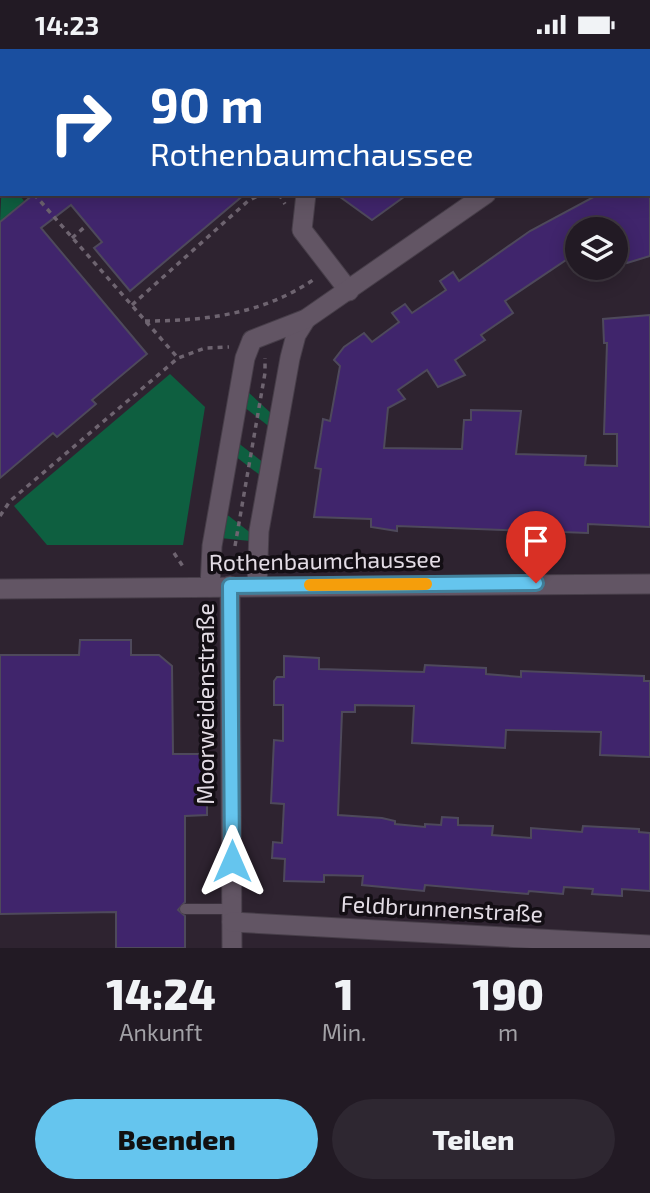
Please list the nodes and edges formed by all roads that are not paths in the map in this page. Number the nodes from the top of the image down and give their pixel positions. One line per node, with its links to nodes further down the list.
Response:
1 (306, 196): 3 (street)
2 (483, 196): 3 (street, Moorweidenstraße)
3 (349, 291): 4 (street, Moorweidenstraße)
4 (306, 319): 7 (street); 8 (street, Moorweidenstraße)
5 (650, 584): 7 (street, Rothenbaumchaussee)
6 (230, 586): 7 (street, Rothenbaumchaussee); 8 (street, Rothenbaumchaussee); 11 (street, Moorweidenstraße)
7 (257, 586)
8 (210, 587): 9 (street, Rothenbaumchaussee)
9 (0, 589)
10 (185, 909): 11 (lane)
11 (232, 915): 12 (street, Feldbrunnenstraße); 13 (street, Moorweidenstraße)
12 (650, 945)
13 (232, 948)

